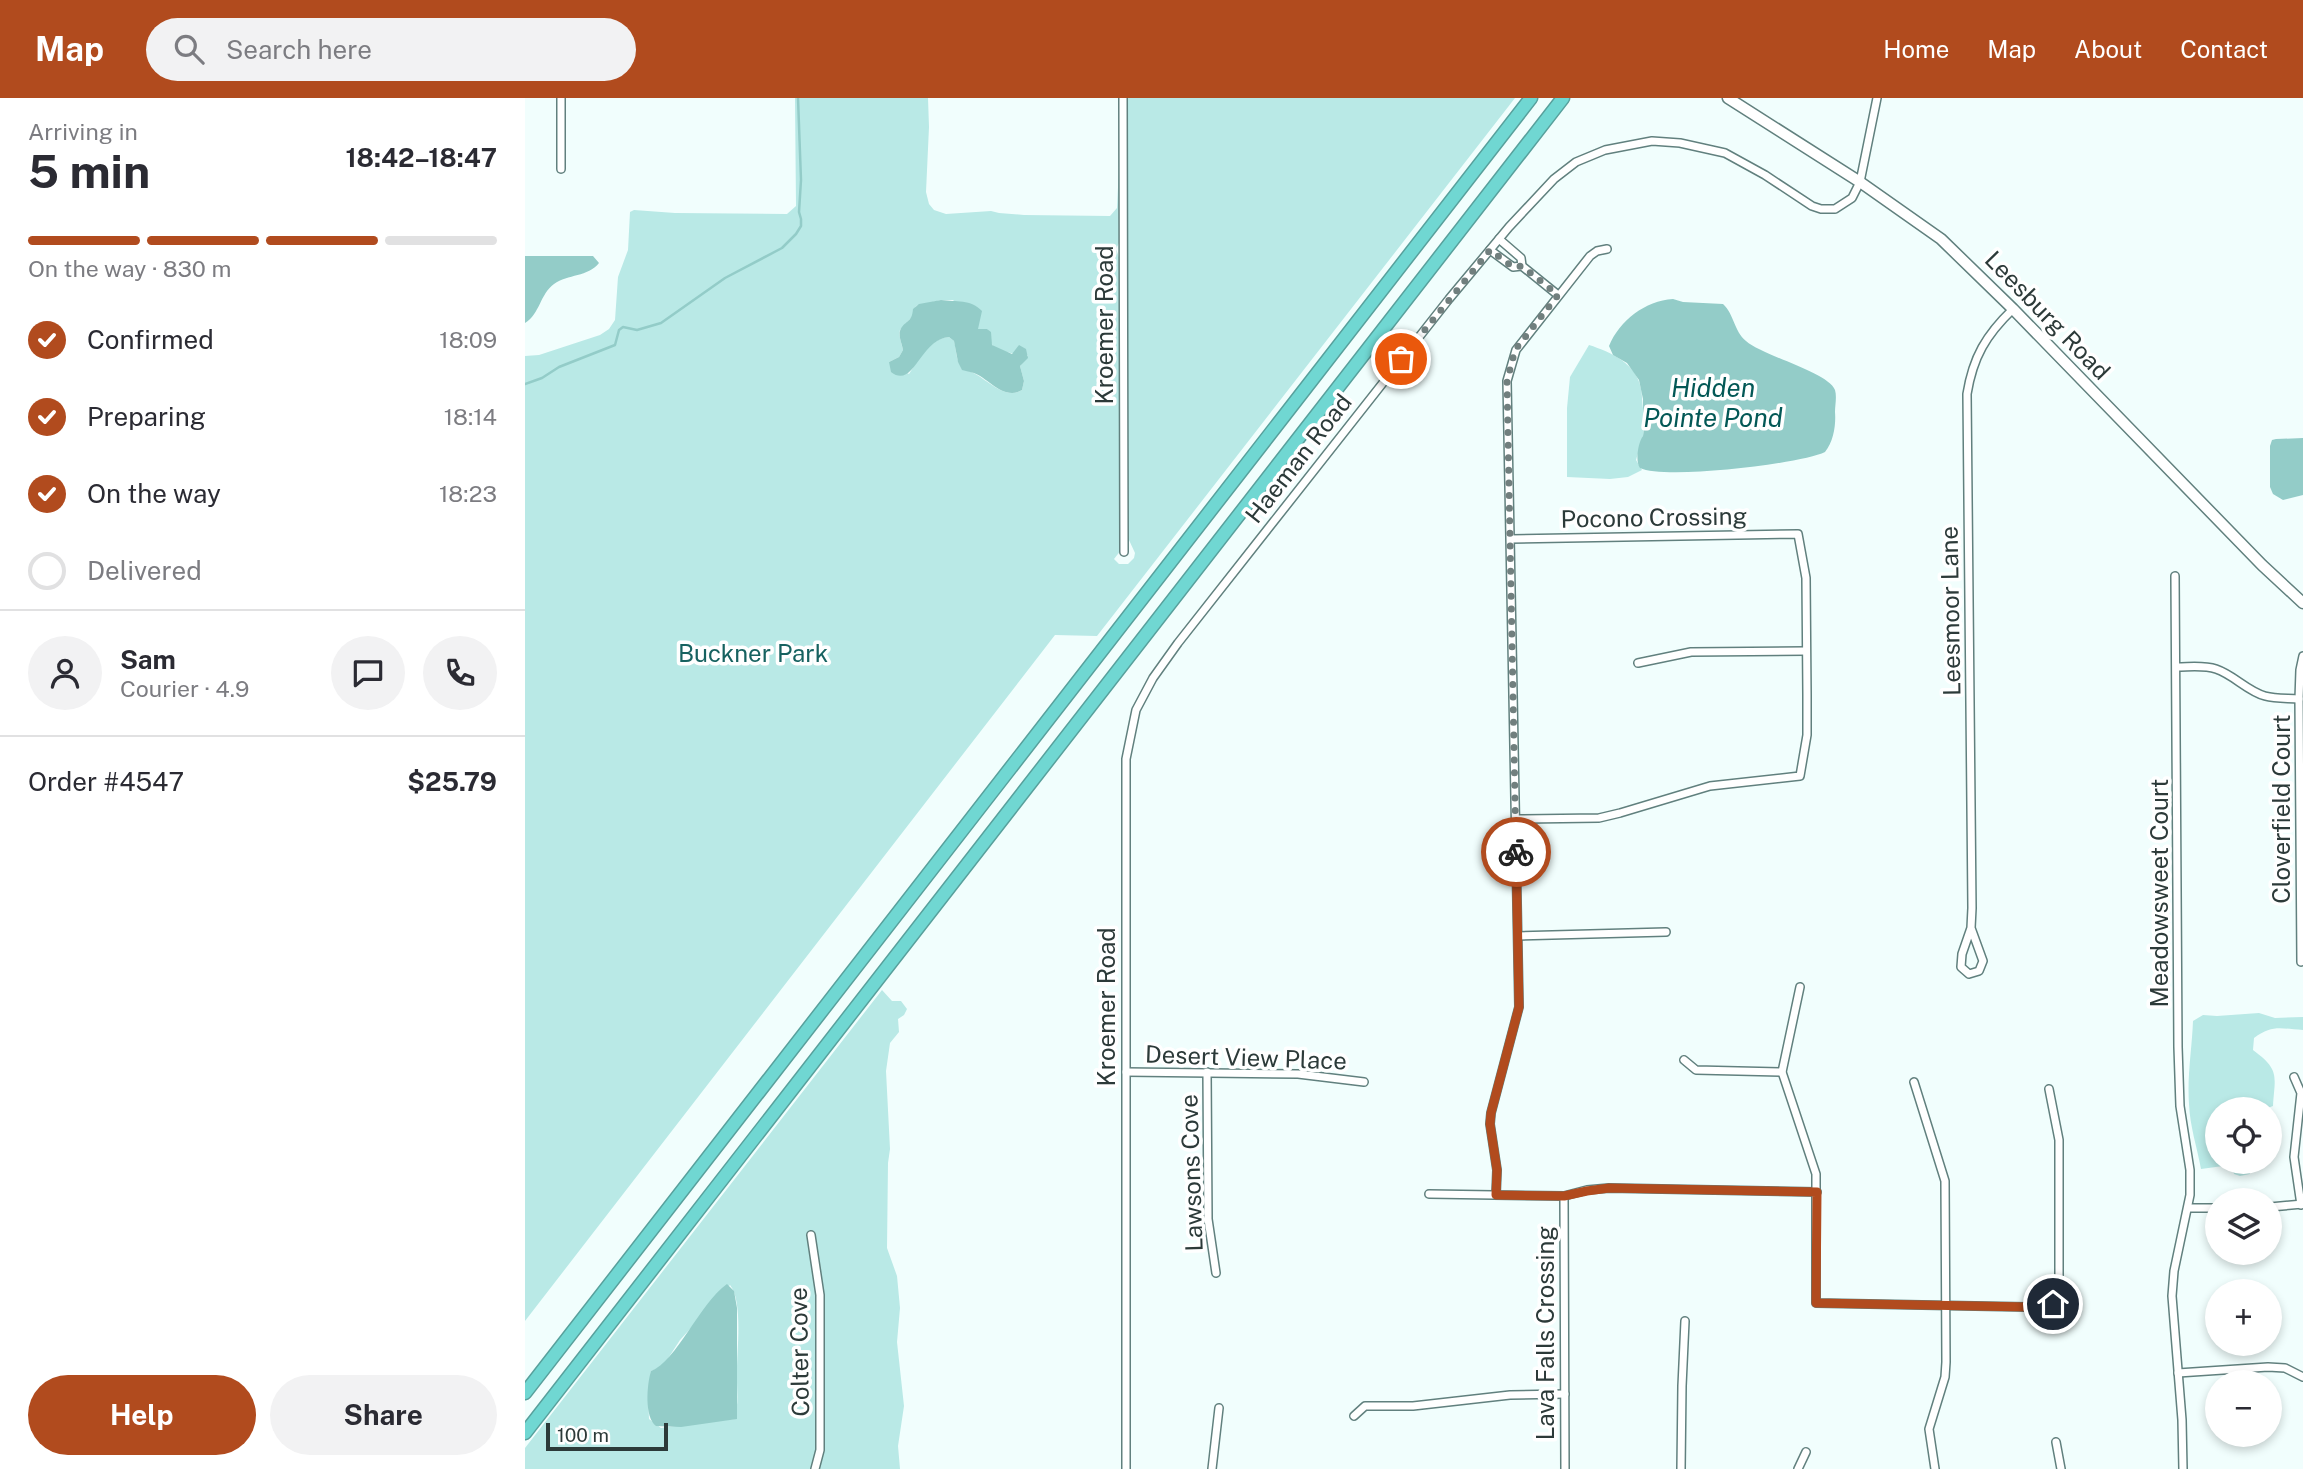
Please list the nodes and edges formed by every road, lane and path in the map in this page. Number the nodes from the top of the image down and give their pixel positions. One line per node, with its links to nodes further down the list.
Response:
1 (561, 98): 7 (street)
2 (1123, 98): 16 (street, Kroemer Road)
3 (1531, 98): 53 (highway)
4 (1563, 98): 57 (highway)
5 (1728, 98): 8 (main road, Leesburg Road)
6 (1877, 98): 8 (street)
7 (561, 169)
8 (1860, 182): 9 (street, Haeman Road); 14 (main road, Leesburg Road)
9 (1499, 239): 11 (street, Haeman Road); 12 (street)
10 (1607, 248): 13 (street)
11 (1490, 250): 12 (street); 17 (street, Haeman Road)
12 (1522, 266): 13 (street)
13 (1558, 295): 15 (street)
14 (2013, 309): 19 (main road, Leesburg Road); 26 (street, Leesmoor Lane)
15 (1511, 539): 20 (street, Pocono Crossing); 25 (street)
16 (1124, 552)
17 (1231, 576): 32 (street, Kroemer Road)
18 (2175, 576): 23 (street, Meadowsweet Court)
19 (2303, 603)
20 (1806, 651): 22 (street); 25 (street)
21 (2303, 656): 24 (street, Cloverfield Court)
22 (1638, 663)
23 (2177, 667): 24 (street); 45 (street, Meadowsweet Court)
24 (2299, 699): 29 (street, Cloverfield Court)
25 (1516, 819): 28 (street)
26 (1971, 928): 26 (street, Leesmoor Lane)
27 (1666, 932): 28 (street)
28 (1518, 936): 41 (street)
29 (2301, 962)
30 (1800, 986): 34 (street)
31 (1684, 1060): 34 (street)
32 (1126, 1072): 33 (street, Desert View Place); 61 (street, Kroemer Road)
33 (1207, 1072): 36 (street, Desert View Place); 48 (street, Lawsons Cove)
34 (1782, 1072): 39 (street)
35 (2294, 1077): 43 (street)
36 (1364, 1082)
37 (1914, 1082): 49 (street)
38 (2049, 1089): 49 (street)
39 (1817, 1192): 42 (street); 49 (street)
40 (1429, 1194): 41 (street)
41 (1496, 1195): 42 (street)
42 (1564, 1196): 54 (street, Lava Falls Crossing)
43 (2302, 1204): 44 (street)
44 (2282, 1206)
45 (2189, 1208): 46 (street); 51 (street, Meadowsweet Court)
46 (2205, 1208)
47 (811, 1235): 60 (street, Colter Cove)
48 (1216, 1273)
49 (1946, 1306): 66 (street)
50 (1685, 1321): 64 (street)
51 (2178, 1373): 52 (street); 68 (street, Meadowsweet Court)
52 (2303, 1377)
53 (525, 1393)
54 (1566, 1394): 56 (street); 63 (street, Lava Falls Crossing)
55 (1219, 1408): 62 (street)
56 (1355, 1416)
57 (525, 1433)
58 (2056, 1442): 67 (street)
59 (1806, 1452): 65 (street)
60 (815, 1469)
61 (1126, 1469)
62 (1212, 1469)
63 (1565, 1469)
64 (1681, 1469)
65 (1798, 1469)
66 (1935, 1469)
67 (2061, 1469)
68 (2183, 1469)

